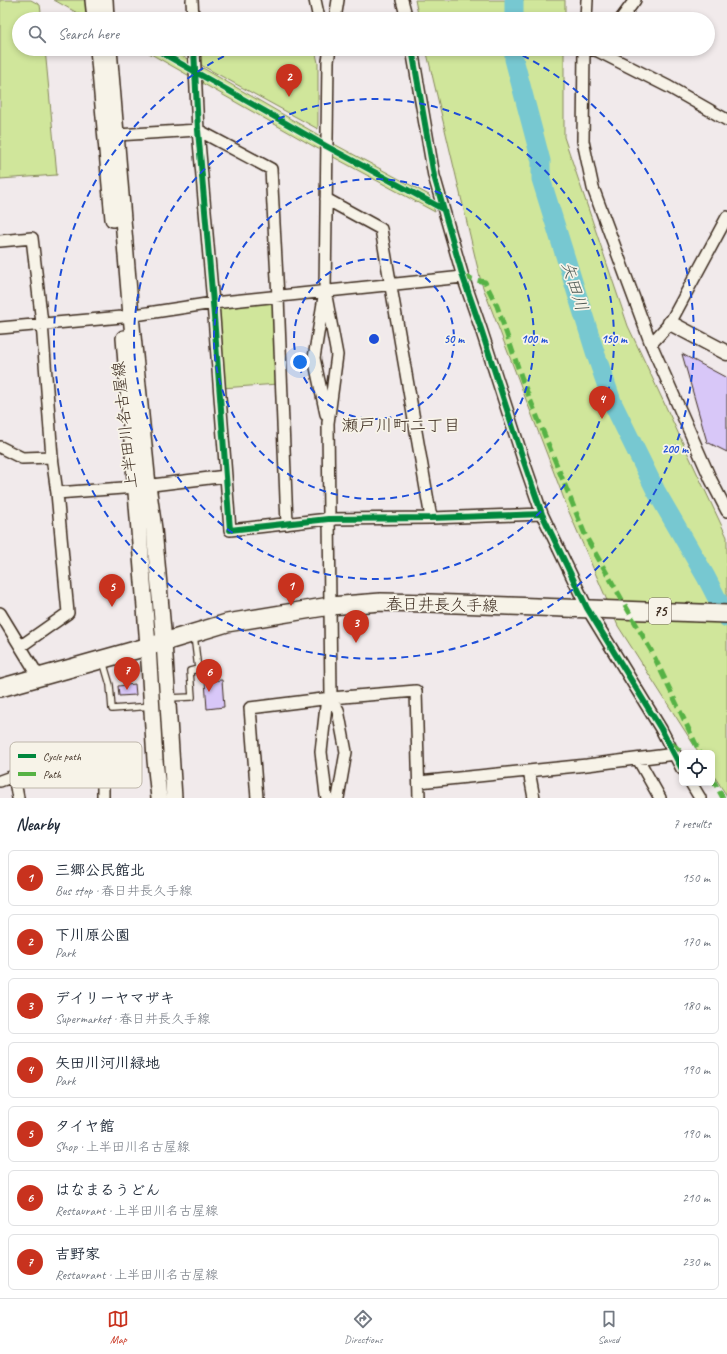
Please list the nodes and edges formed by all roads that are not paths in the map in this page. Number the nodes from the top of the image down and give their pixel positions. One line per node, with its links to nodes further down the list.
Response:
1 (93, 0): 9 (main road)
2 (105, 0): 10 (main road)
3 (192, 0): 11 (street)
4 (314, 0): 12 (street)
5 (338, 0): 13 (street)
6 (402, 0): 14 (street)
7 (588, 0): 15 (street)
8 (635, 0): 16 (street)
9 (94, 12)
10 (106, 12)
11 (193, 12)
12 (317, 12)
13 (336, 12)
14 (405, 12)
15 (587, 12)
16 (626, 12)
17 (99, 56): 37 (main road, 上半田川名古屋線)
18 (110, 56): 28 (main road, 上半田川名古屋線)
19 (194, 56): 27 (street)
20 (327, 56): 25 (street)
21 (329, 56): 25 (street)
22 (413, 56): 32 (street)
23 (584, 56): 41 (street)
24 (608, 56): 26 (street)
25 (328, 61): 29 (street)
26 (727, 120)
27 (198, 130): 28 (street); 35 (street); 36 (street)
28 (117, 135): 37 (main road, 上半田川名古屋線)
29 (326, 199): 33 (street); 34 (street)
30 (727, 217): 38 (street)
31 (0, 240): 39 (street)
32 (462, 277): 33 (street); 50 (street)
33 (390, 284): 34 (street); 51 (street)
34 (325, 291): 35 (street); 43 (street); 43 (street)
35 (278, 297): 36 (street); 53 (street)
36 (213, 303): 37 (street); 46 (street)
37 (127, 316): 39 (street); 47 (main road, 上半田川名古屋線)
38 (670, 323): 41 (street); 42 (street)
39 (42, 324): 40 (street); 45 (street)
40 (0, 328)
41 (651, 344): 49 (street)
42 (727, 353)
43 (328, 423): 52 (street)
44 (0, 447): 45 (street)
45 (52, 457): 48 (street)
46 (226, 476): 47 (street); 53 (street)
47 (142, 486): 48 (street); 59 (main road, 上半田川名古屋線)
48 (57, 493): 60 (street)
49 (727, 512)
50 (542, 514): 51 (street); 55 (street)
51 (431, 518): 52 (street)
52 (328, 519): 53 (street); 54 (street)
53 (287, 524)
54 (330, 606): 55 (main road, 春日井長久手線 / 75); 58 (main road, 春日井長久手線 / 75); 65 (street)
55 (590, 608): 57 (main road, 春日井長久手線 / 75); 67 (street)
56 (0, 613): 60 (street)
57 (727, 614)
58 (194, 633): 59 (main road, 春日井長久手線 / 75); 64 (lane)
59 (156, 644): 61 (main road, 春日井長久手線 / 75); 64 (main road, 上半田川名古屋線); 66 (main road, 上半田川名古屋線)
60 (21, 646): 62 (street)
61 (102, 658): 62 (main road, 春日井長久手線 / 75); 66 (lane)
62 (39, 677): 63 (main road, 春日井長久手線 / 75)
63 (0, 688)
64 (167, 698): 78 (main road, 上半田川名古屋線)
65 (331, 698): 73 (street); 79 (street); 80 (street); 81 (street)
66 (152, 706): 77 (main road, 上半田川名古屋線)
67 (675, 754): 68 (street); 69 (street)
68 (638, 759): 70 (street); 84 (street)
69 (679, 763)
70 (529, 771): 73 (street); 83 (street)
71 (10, 777): 72 (street)
72 (0, 781)
73 (419, 782): 82 (street)
74 (693, 786): 85 (street)
75 (16, 788): 76 (street)
76 (18, 798)
77 (159, 798)
78 (174, 798)
79 (257, 798)
80 (328, 798)
81 (338, 798)
82 (419, 798)
83 (534, 798)
84 (660, 798)
85 (700, 798)

